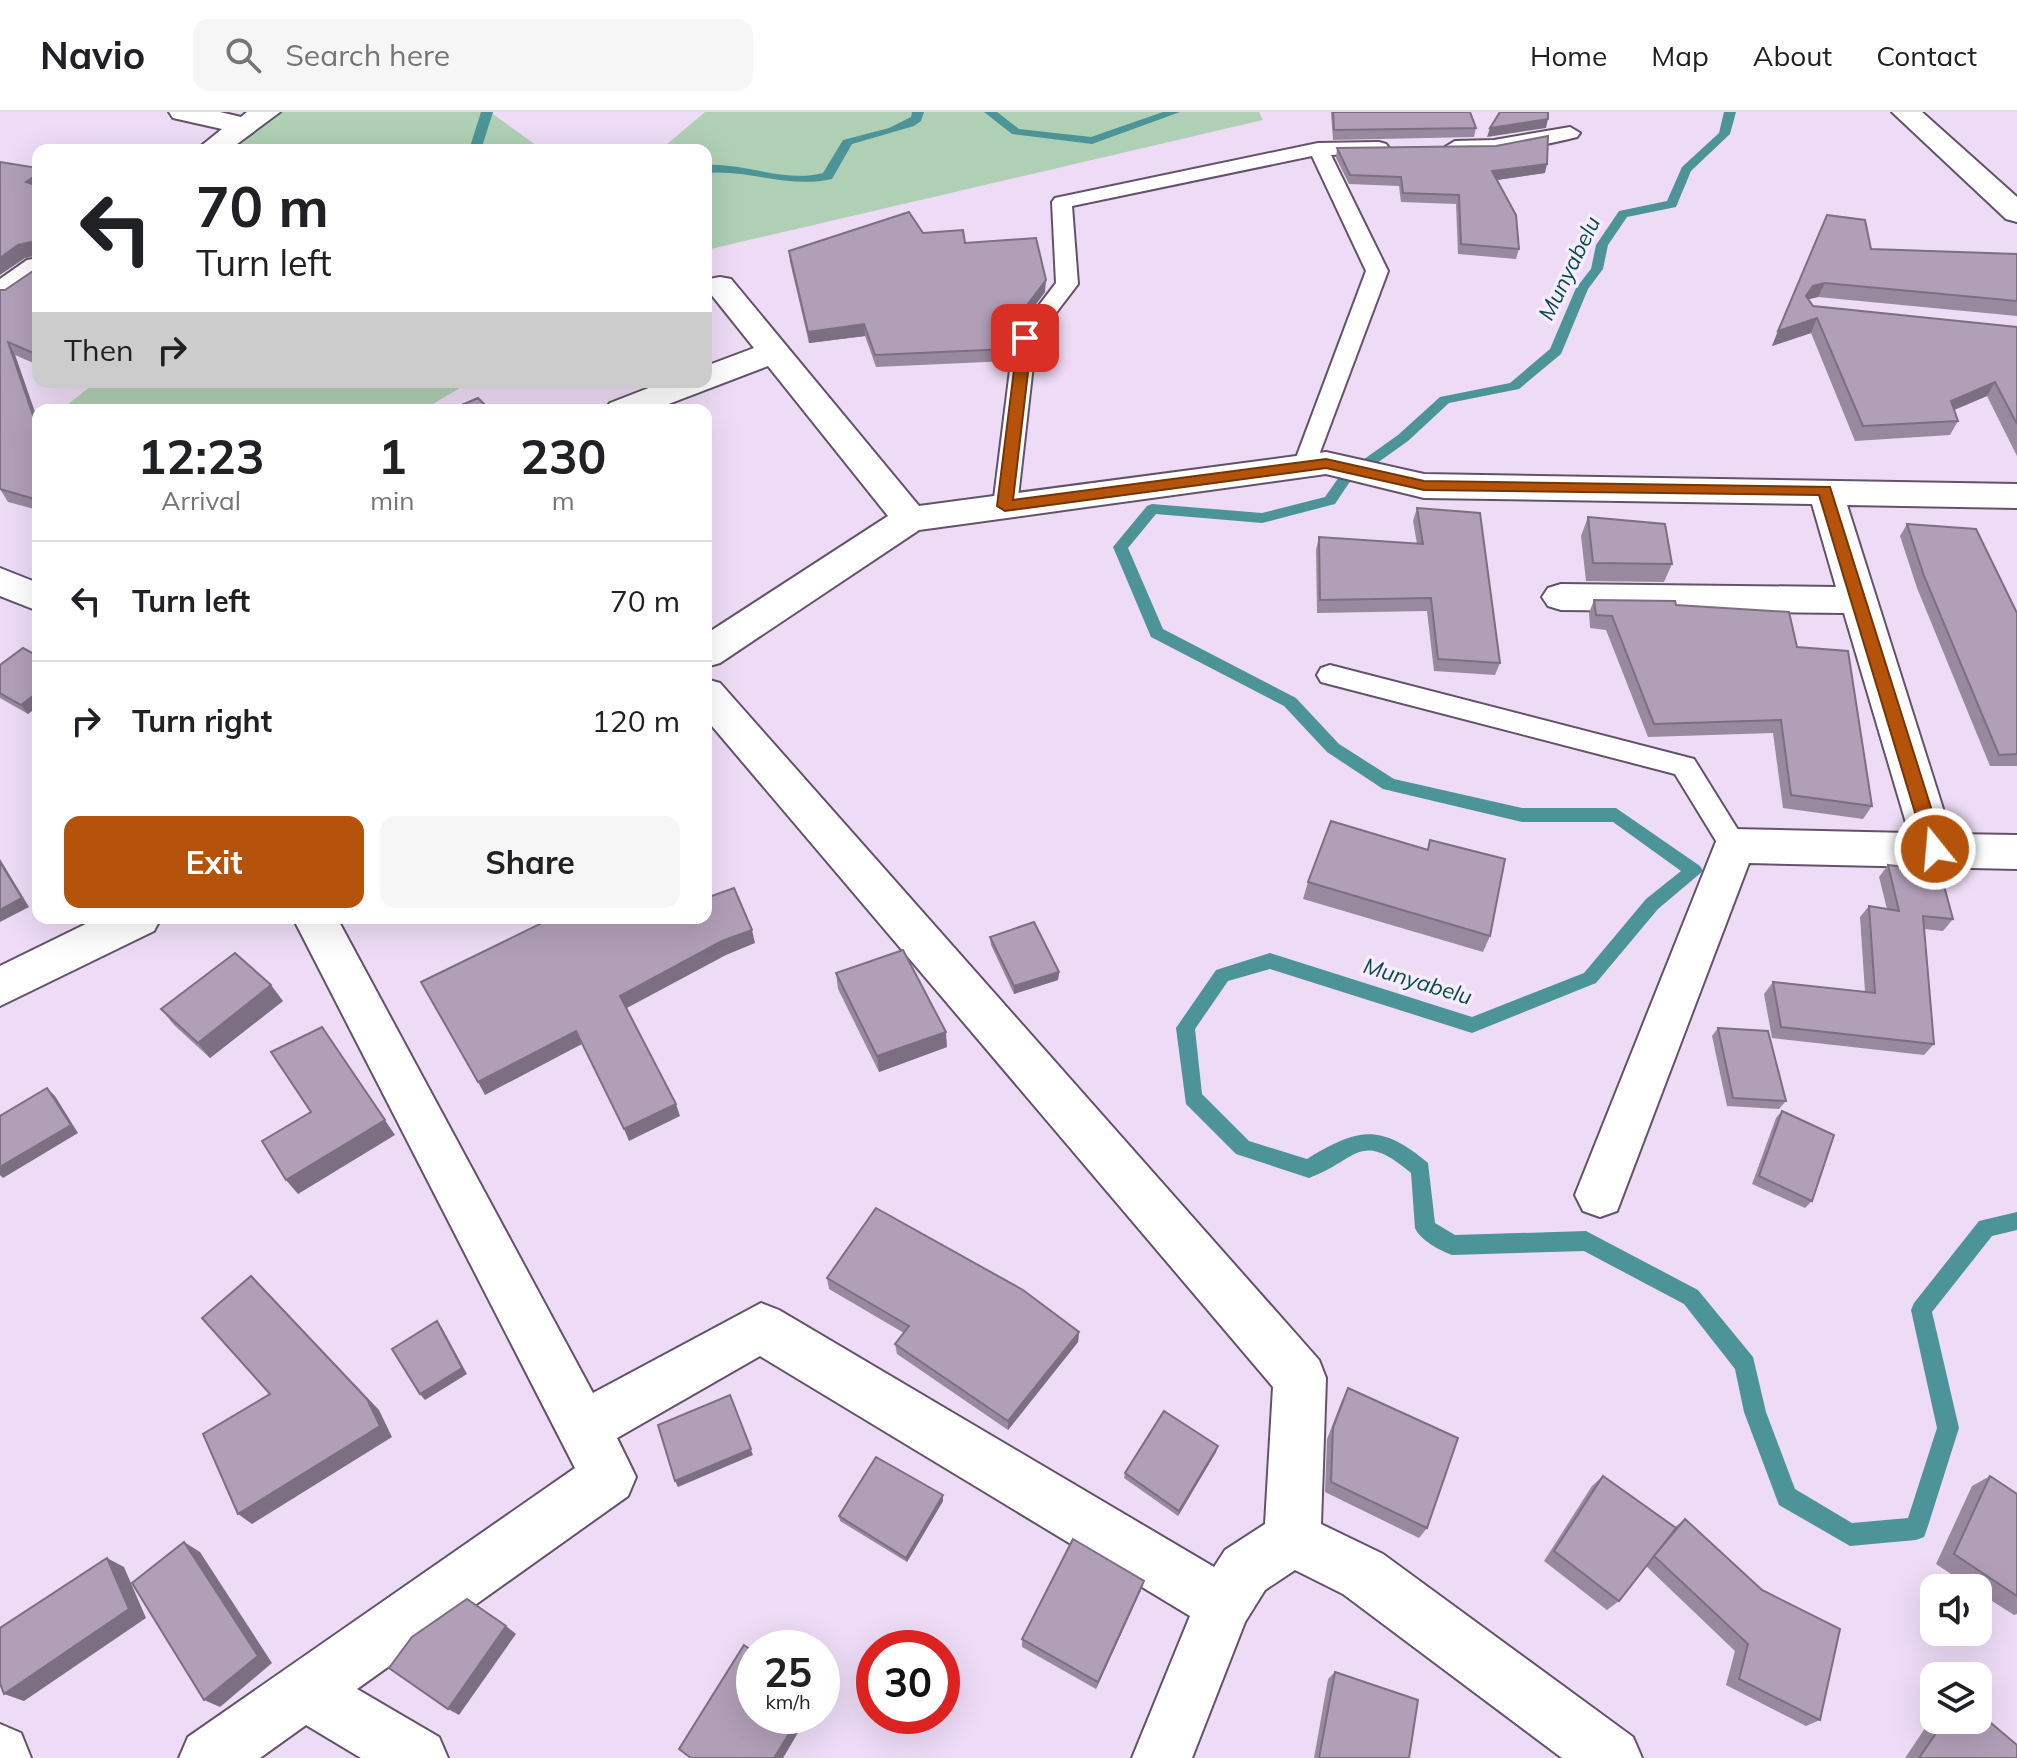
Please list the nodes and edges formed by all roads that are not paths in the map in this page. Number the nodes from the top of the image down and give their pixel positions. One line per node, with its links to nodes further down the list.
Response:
1 (183, 112): 3 (street)
2 (1906, 112): 9 (street)
3 (256, 119): 5 (street)
4 (1570, 133): 6 (lane)
5 (219, 144)
6 (1436, 147)
7 (1406, 148): 8 (lane)
8 (1318, 149): 17 (lane); 20 (lane)
9 (2017, 213)
10 (32, 271): 12 (street)
11 (720, 286): 13 (street)
12 (0, 293)
13 (774, 352): 14 (street); 21 (street)
14 (712, 376)
15 (679, 388): 16 (street)
16 (638, 404)
17 (1316, 465): 18 (street); 20 (street)
18 (1825, 490): 19 (street); 25 (street)
19 (2017, 496)
20 (1005, 506): 21 (street)
21 (910, 519): 26 (street)
22 (0, 581): 23 (street)
23 (32, 595)
24 (1561, 597): 25 (street)
25 (1859, 600): 30 (street)
26 (712, 649)
27 (1330, 675): 29 (lane)
28 (712, 700): 37 (street)
29 (1734, 846): 30 (street); 35 (street)
30 (1935, 849): 31 (street)
31 (2017, 852)
32 (127, 924): 34 (street)
33 (318, 924): 36 (street)
34 (0, 987)
35 (1600, 1195)
36 (582, 1428): 38 (street); 39 (street)
37 (1292, 1539): 38 (street); 43 (street)
38 (1223, 1604): 42 (street)
39 (304, 1691): 40 (street); 41 (street)
40 (209, 1758)
41 (418, 1758)
42 (1162, 1758)
43 (1612, 1758)

